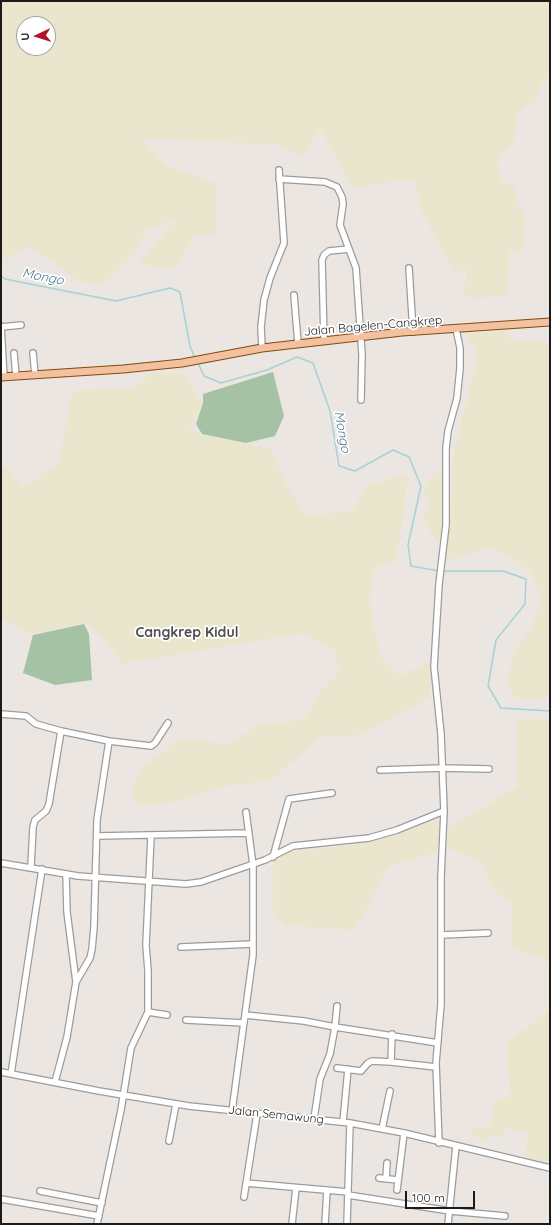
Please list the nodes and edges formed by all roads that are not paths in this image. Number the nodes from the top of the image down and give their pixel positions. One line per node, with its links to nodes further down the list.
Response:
1 (279, 170): 2 (street)
2 (279, 179): 3 (street); 14 (street)
3 (348, 249): 11 (street); 12 (street)
4 (409, 268): 10 (street)
5 (294, 296): 13 (street)
6 (550, 322): 9 (main road, Jalan Bagelen-Cangkrep)
7 (21, 325): 8 (street)
8 (1, 326): 19 (street)
9 (456, 330): 10 (main road, Jalan Bagelen-Cangkrep); 25 (street)
10 (413, 332): 11 (main road, Jalan Bagelen-Cangkrep)
11 (361, 336): 12 (main road, Jalan Bagelen-Cangkrep); 20 (street)
12 (324, 340): 13 (main road, Jalan Bagelen-Cangkrep)
13 (298, 344): 14 (main road, Jalan Bagelen-Cangkrep)
14 (262, 348): 17 (main road, Jalan Bagelen-Cangkrep)
15 (14, 353): 18 (street)
16 (34, 353): 17 (street)
17 (35, 375): 18 (main road, Jalan Bagelen-Cangkrep)
18 (16, 376): 19 (main road, Jalan Bagelen-Cangkrep)
19 (3, 377)
20 (361, 400)
21 (1, 714): 23 (street)
22 (168, 723): 24 (street)
23 (61, 731): 24 (street); 37 (street)
24 (109, 741): 32 (street)
25 (442, 768): 26 (street); 27 (street); 29 (street)
26 (489, 769)
27 (380, 770)
28 (332, 793): 34 (street)
29 (444, 811): 34 (street); 43 (street)
30 (246, 812): 31 (street)
31 (249, 833): 33 (street); 36 (street)
32 (97, 836): 33 (street); 40 (street)
33 (151, 836): 41 (street)
34 (273, 857): 36 (street)
35 (1, 862): 37 (street)
36 (253, 865): 41 (street); 44 (street)
37 (31, 867): 38 (street)
38 (42, 869): 39 (street); 61 (street)
39 (66, 874): 40 (street); 46 (street)
40 (95, 878): 41 (street); 46 (street)
41 (149, 882): 48 (street)
42 (488, 933): 43 (street)
43 (442, 935): 55 (street)
44 (253, 944): 45 (street); 50 (street)
45 (181, 947)
46 (76, 982): 62 (street)
47 (337, 1006): 53 (street)
48 (148, 1012): 49 (street); 64 (street)
49 (167, 1015)
50 (245, 1015): 52 (street); 53 (street)
51 (186, 1020): 52 (street)
52 (244, 1023): 66 (street)
53 (335, 1027): 54 (street); 68 (street)
54 (392, 1034): 55 (street); 56 (street)
55 (438, 1042): 57 (street)
56 (391, 1062): 57 (street); 59 (street)
57 (436, 1067): 74 (street)
58 (338, 1068): 59 (street)
59 (348, 1069): 69 (street)
60 (1, 1072): 61 (street, Jalan Semawung)
61 (11, 1074): 62 (street, Jalan Semawung)
62 (55, 1082): 64 (street, Jalan Semawung)
63 (390, 1091): 71 (street)
64 (123, 1095): 65 (street, Jalan Semawung); 87 (street)
65 (176, 1104): 66 (street, Jalan Semawung); 73 (street)
66 (232, 1111): 67 (street, Jalan Semawung)
67 (257, 1114): 68 (street, Jalan Semawung); 79 (street)
68 (314, 1119): 69 (street, Jalan Semawung)
69 (343, 1122): 70 (street, Jalan Semawung)
70 (350, 1123): 71 (street, Jalan Semawung); 84 (street)
71 (382, 1130): 72 (street, Jalan Semawung)
72 (404, 1133): 74 (street, Jalan Semawung); 78 (street)
73 (169, 1141)
74 (439, 1142): 75 (street, Jalan Semawung)
75 (456, 1146): 77 (street, Jalan Semawung); 88 (street)
76 (387, 1163): 78 (street)
77 (550, 1168)
78 (398, 1180): 82 (street)
79 (246, 1183): 80 (street); 85 (street)
80 (296, 1188): 81 (street); 92 (street)
81 (327, 1190): 84 (street); 93 (street)
82 (397, 1190)
83 (40, 1191): 87 (street)
84 (348, 1194): 88 (street); 94 (street)
85 (244, 1197)
86 (1, 1199): 89 (street)
87 (102, 1203): 89 (street)
88 (450, 1210): 90 (street); 95 (street)
89 (99, 1216): 91 (street)
90 (505, 1216)
91 (98, 1224)
92 (292, 1224)
93 (325, 1224)
94 (347, 1224)
95 (448, 1224)

